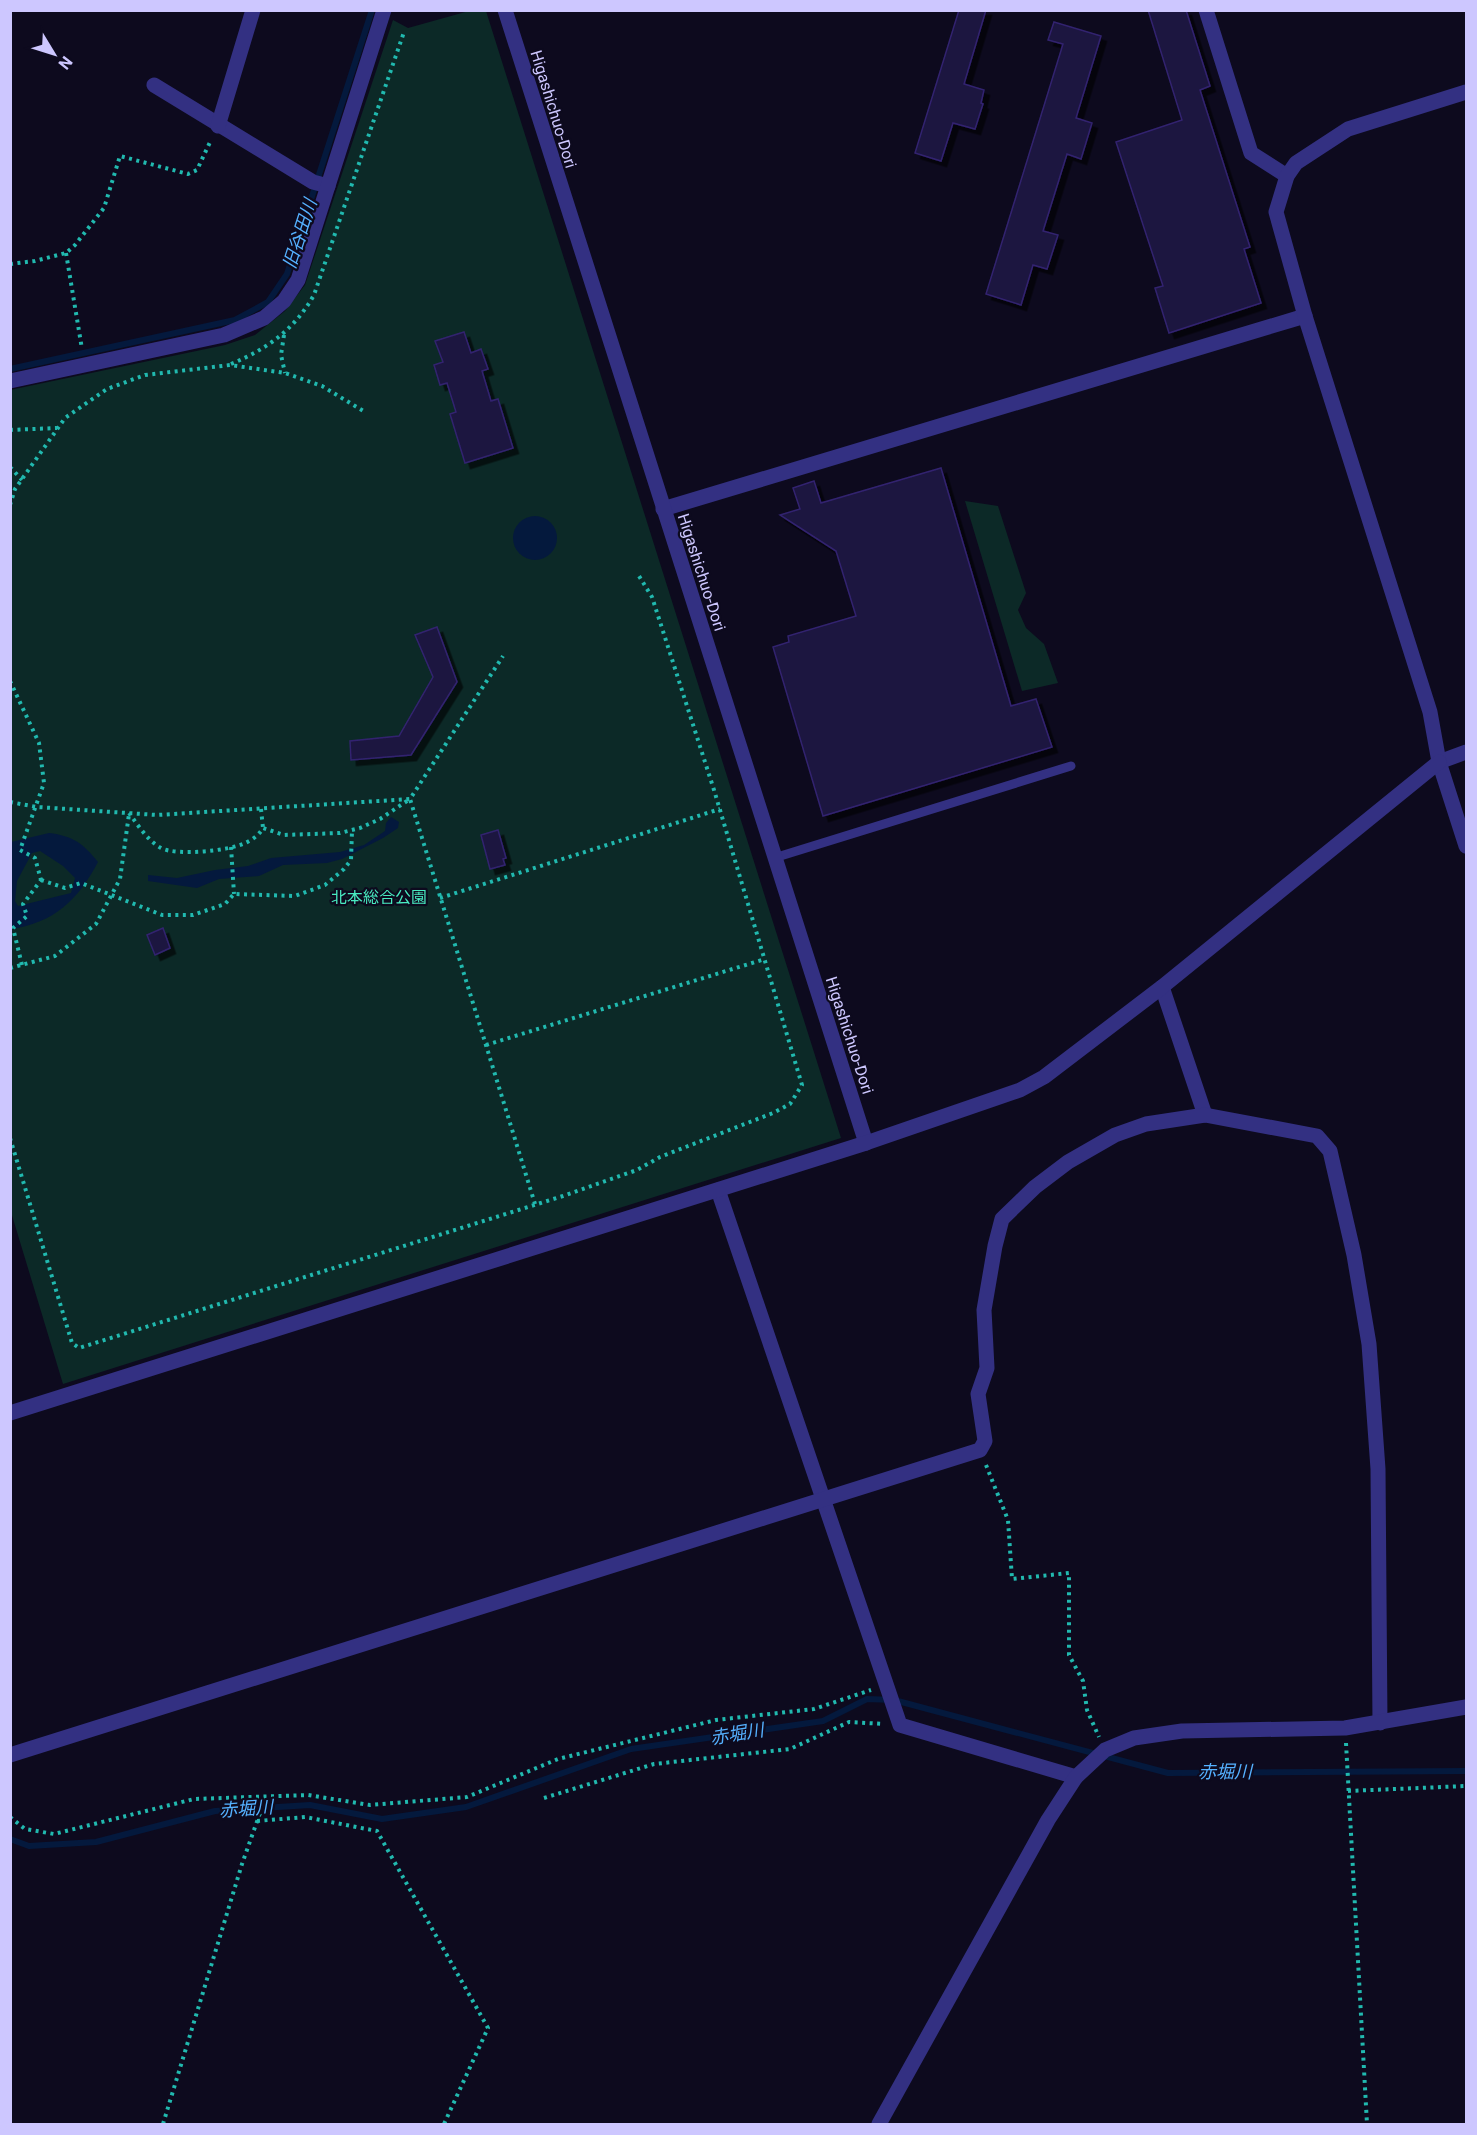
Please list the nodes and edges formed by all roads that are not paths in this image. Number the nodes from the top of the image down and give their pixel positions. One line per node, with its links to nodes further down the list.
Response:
1 (253, 10): 7 (street)
2 (384, 10): 9 (street)
3 (505, 10): 12 (street, Higashichuo-Dori)
4 (1206, 10): 8 (street)
5 (154, 85): 7 (street)
6 (1467, 92): 8 (street)
7 (218, 126): 9 (street)
8 (1287, 176): 10 (street)
9 (327, 186): 11 (street)
10 (1305, 316): 12 (street); 14 (street)
11 (10, 381)
12 (663, 509): 17 (street, Higashichuo-Dori)
13 (1467, 752): 14 (street)
14 (1438, 762): 16 (street); 18 (street)
15 (1071, 766): 17 (lane)
16 (1467, 846)
17 (774, 858): 20 (street, Higashichuo-Dori)
18 (1162, 987): 19 (street); 20 (street)
19 (1205, 1115): 23 (street); 25 (street)
20 (866, 1143): 21 (street)
21 (718, 1190): 22 (street); 23 (street)
22 (10, 1413)
23 (824, 1499): 26 (street); 27 (street)
24 (1467, 1707): 25 (street)
25 (1380, 1723): 27 (street)
26 (10, 1755)
27 (1076, 1777): 28 (street)
28 (879, 2124)

